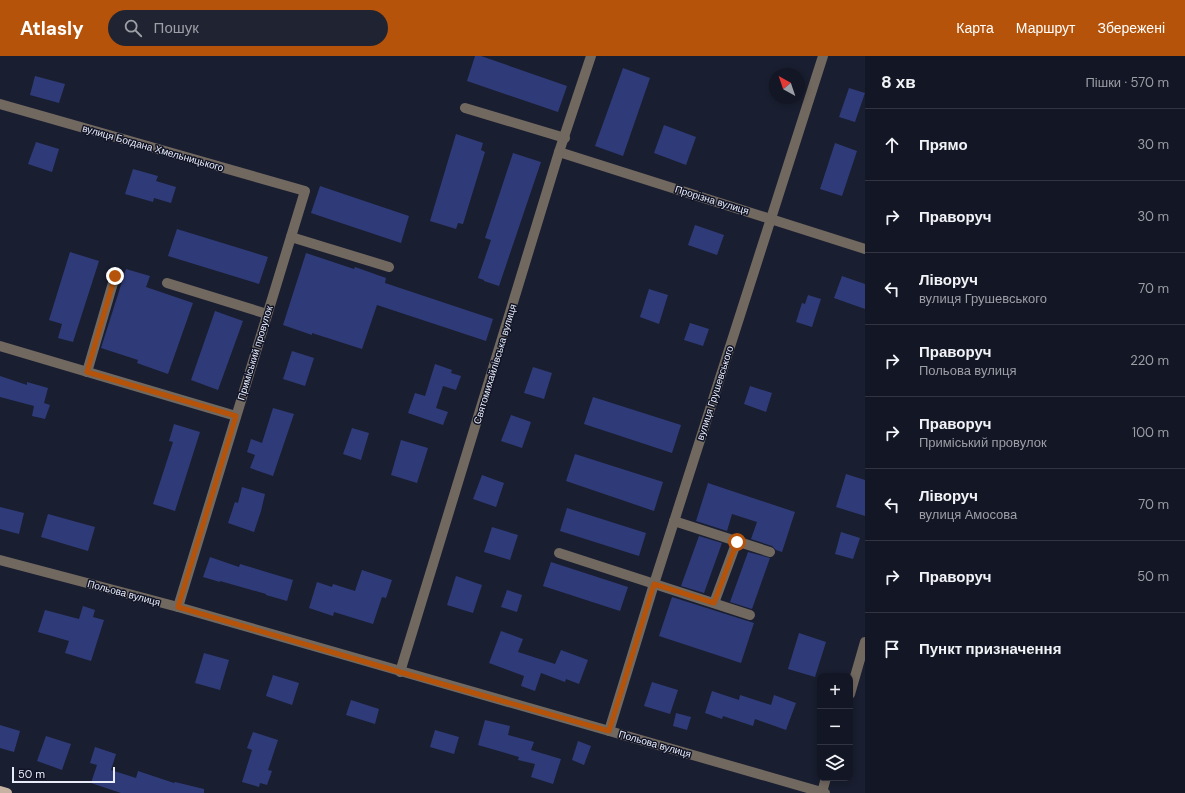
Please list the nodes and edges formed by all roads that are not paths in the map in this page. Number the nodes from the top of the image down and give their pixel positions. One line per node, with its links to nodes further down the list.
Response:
1 (591, 56): 5 (street, Святомихайлівська вулиця)
2 (823, 56): 8 (street, вулиця Грушевського)
3 (0, 104): 7 (street, вулиця Богдана Хмельницького)
4 (465, 108): 5 (street)
5 (565, 138): 6 (street, Святомихайлівська вулиця)
6 (560, 152): 8 (street, Прорізна вулиця); 28 (street, Святомихайлівська вулиця)
7 (306, 191): 9 (street, Приміський провулок)
8 (771, 219): 10 (street, Прорізна вулиця); 18 (street, вулиця Грушевського)
9 (291, 237): 11 (street); 14 (street, Приміський провулок)
10 (865, 249)
11 (389, 266)
12 (115, 276): 16 (street)
13 (167, 283): 14 (street)
14 (267, 314): 17 (street, Приміський провулок)
15 (0, 346): 16 (street)
16 (87, 372): 17 (street)
17 (236, 416): 25 (street, Приміський провулок)
18 (674, 521): 19 (street); 23 (street, вулиця Грушевського)
19 (737, 542): 20 (street); 24 (street)
20 (770, 552)
21 (559, 553): 23 (street)
22 (0, 560): 25 (street, Польова вулиця)
23 (654, 584): 24 (street); 30 (street, вулиця Грушевського)
24 (714, 603): 26 (street)
25 (178, 607): 28 (street, Польова вулиця)
26 (750, 615)
27 (865, 642): 29 (street)
28 (400, 672): 30 (street, Польова вулиця)
29 (853, 684)
30 (609, 731): 34 (street, Польова вулиця)
31 (826, 781): 34 (street)
32 (0, 791): 33 (main road)
33 (7, 793)
34 (824, 793)

